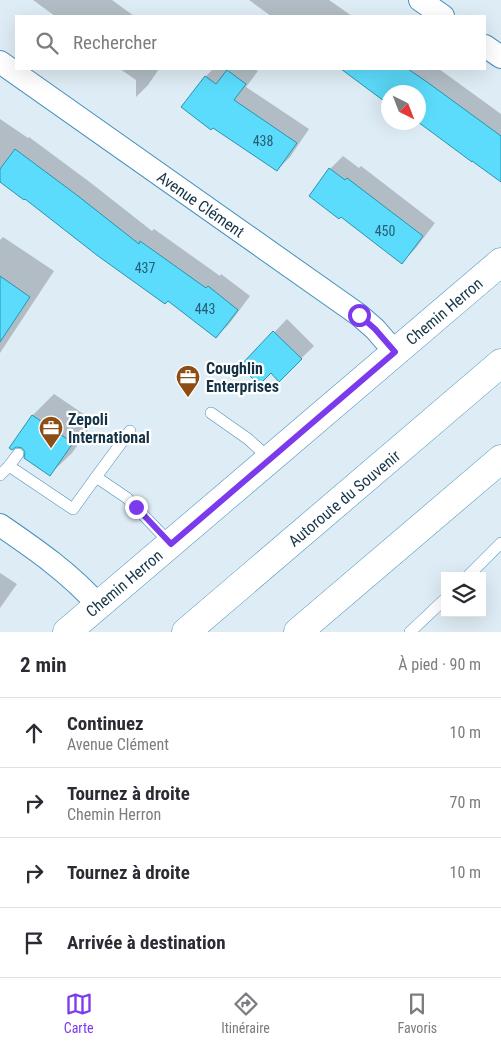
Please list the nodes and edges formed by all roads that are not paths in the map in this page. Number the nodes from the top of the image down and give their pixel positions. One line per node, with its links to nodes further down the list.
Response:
1 (420, 0): 2 (street)
2 (442, 15)
3 (486, 47): 4 (street)
4 (501, 57)
5 (0, 62): 7 (street, Avenue Clément)
6 (501, 262): 7 (main road, Chemin Herron)
7 (395, 352): 12 (main road, Chemin Herron)
8 (501, 364): 24 (main road, Autoroute du Souvenir)
9 (210, 413): 12 (lane)
10 (130, 430): 16 (lane)
11 (18, 454): 14 (lane)
12 (270, 459): 19 (main road, Chemin Herron)
13 (501, 459): 25 (main road)
14 (9, 466): 15 (lane); 16 (lane)
15 (0, 475)
16 (96, 477): 19 (lane)
17 (2, 532): 22 (street)
18 (501, 543): 20 (lane)
19 (171, 544): 22 (main road, Chemin Herron)
20 (472, 572)
21 (441, 603): 26 (lane)
22 (98, 605): 23 (main road, Chemin Herron)
23 (67, 632)
24 (186, 632)
25 (298, 632)
26 (410, 632)

